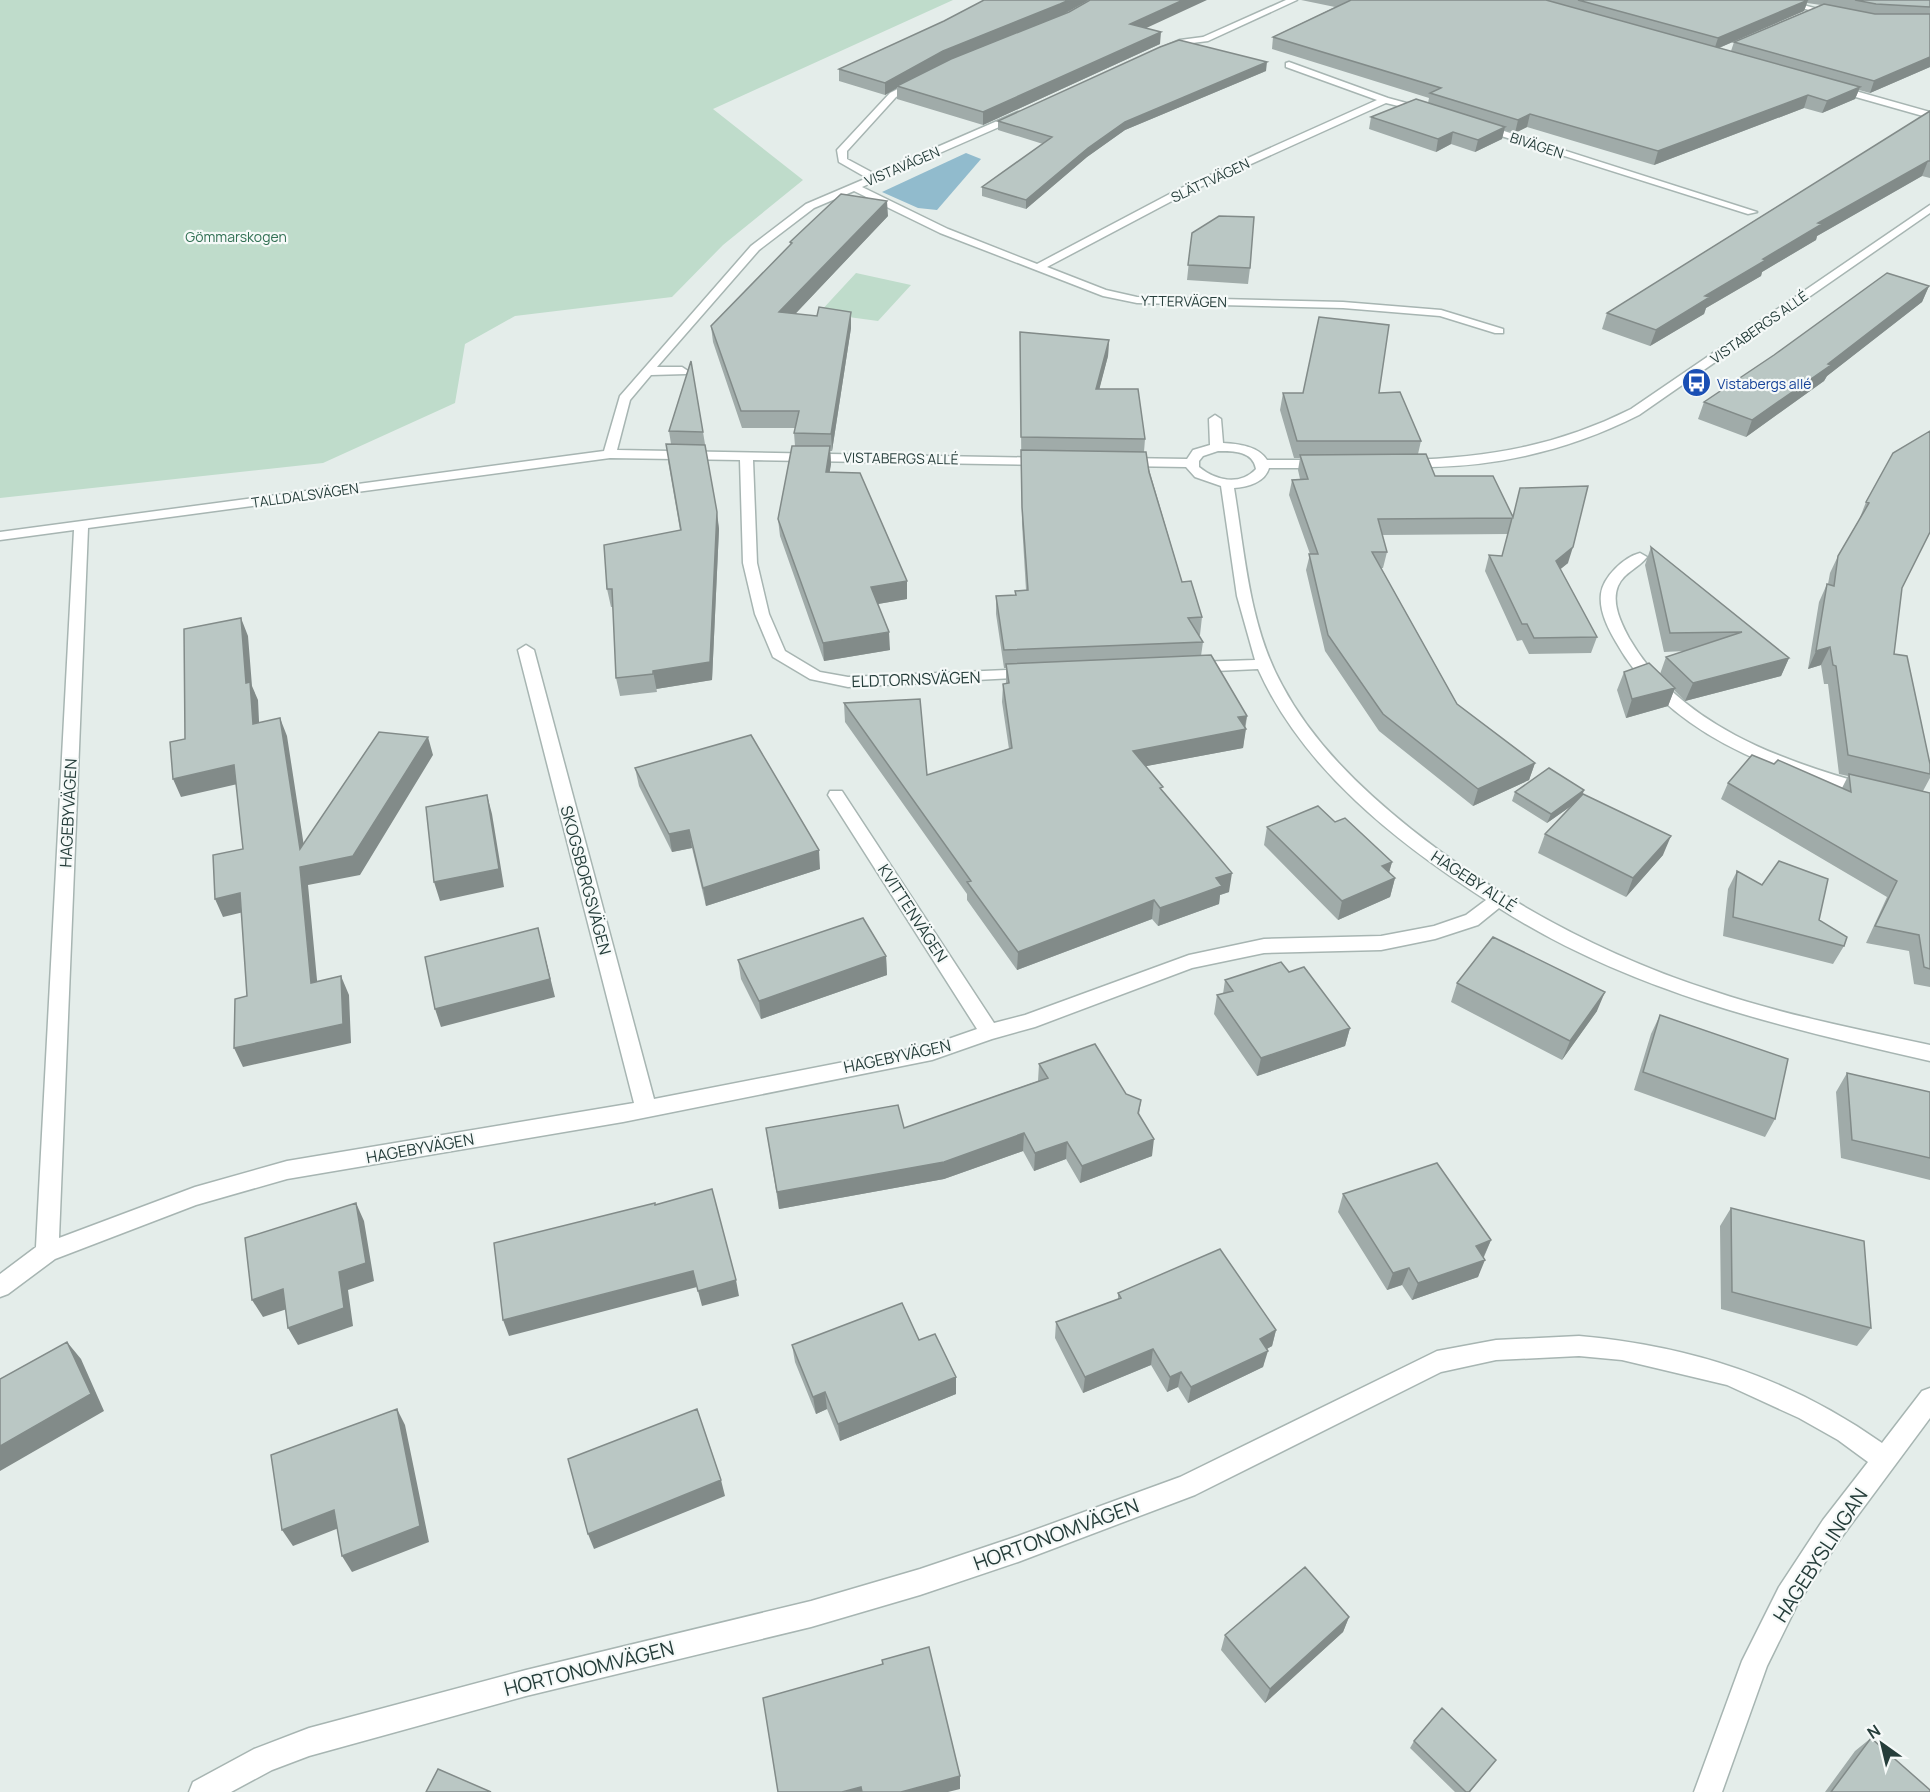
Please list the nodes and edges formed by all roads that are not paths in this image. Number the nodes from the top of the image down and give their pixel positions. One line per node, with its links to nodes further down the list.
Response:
1 (1293, 0): 6 (street)
2 (1775, 0): 3 (street)
3 (1819, 11): 4 (street); 5 (street)
4 (1847, 17)
5 (1800, 19)
6 (1155, 51)
7 (1289, 65): 10 (street)
8 (929, 76): 15 (street)
9 (1830, 87): 13 (street)
10 (1385, 100): 12 (street); 19 (street, SLÄTTVÄGEN)
11 (1029, 110): 15 (street, VISTAVÄGEN)
12 (1438, 114)
13 (1930, 115)
14 (1470, 124): 18 (street, BIVÄGEN)
15 (875, 178): 16 (street, VISTAVÄGEN)
16 (852, 186): 19 (street, YTTERVÄGEN); 21 (street, VISTAVÄGEN)
17 (1930, 208): 32 (street, VISTABERGS ALLÉ)
18 (1752, 212)
19 (1039, 267): 20 (street, YTTERVÄGEN)
20 (1499, 331)
21 (647, 371): 22 (street); 25 (street, VISTAVÄGEN)
22 (682, 371)
23 (1215, 419): 24 (street)
24 (1217, 447): 29 (street); 30 (street)
25 (610, 454): 26 (street, VISTABERGS ALLÉ); 34 (street, TALLDALSVÄGEN)
26 (746, 455): 27 (street, VISTABERGS ALLÉ); 40 (street, ELDTORNSVÄGEN)
27 (1062, 461)
28 (1108, 462): 29 (street)
29 (1192, 463): 33 (street)
30 (1262, 464): 31 (street); 33 (street)
31 (1340, 464)
32 (1386, 464)
33 (1227, 483): 38 (street, HAGEBY ALLÉ)
34 (81, 526): 35 (street, TALLDALSVÄGEN); 47 (street, HAGEBYVÄGEN)
35 (0, 536)
36 (1640, 557): 41 (street)
37 (526, 650): 46 (street, SKOGSBORGSVÄGEN)
38 (1263, 664): 39 (street); 43 (street, HAGEBY ALLÉ)
39 (1174, 668)
40 (1045, 674)
41 (1884, 794)
42 (836, 795): 44 (street, KVITTENVÄGEN)
43 (1499, 899): 44 (street, HAGEBYVÄGEN); 45 (street, HAGEBY ALLÉ)
44 (989, 1032): 46 (street, HAGEBYVÄGEN)
45 (1930, 1053)
46 (646, 1109): 47 (street, HAGEBYVÄGEN)
47 (47, 1252): 48 (street)
48 (0, 1287)
49 (1930, 1399): 50 (street, HAGEBYSLINGAN)
50 (1885, 1460): 51 (street, HORTONOMVÄGEN); 52 (street, HAGEBYSLINGAN)
51 (203, 1792)
52 (1708, 1792)

